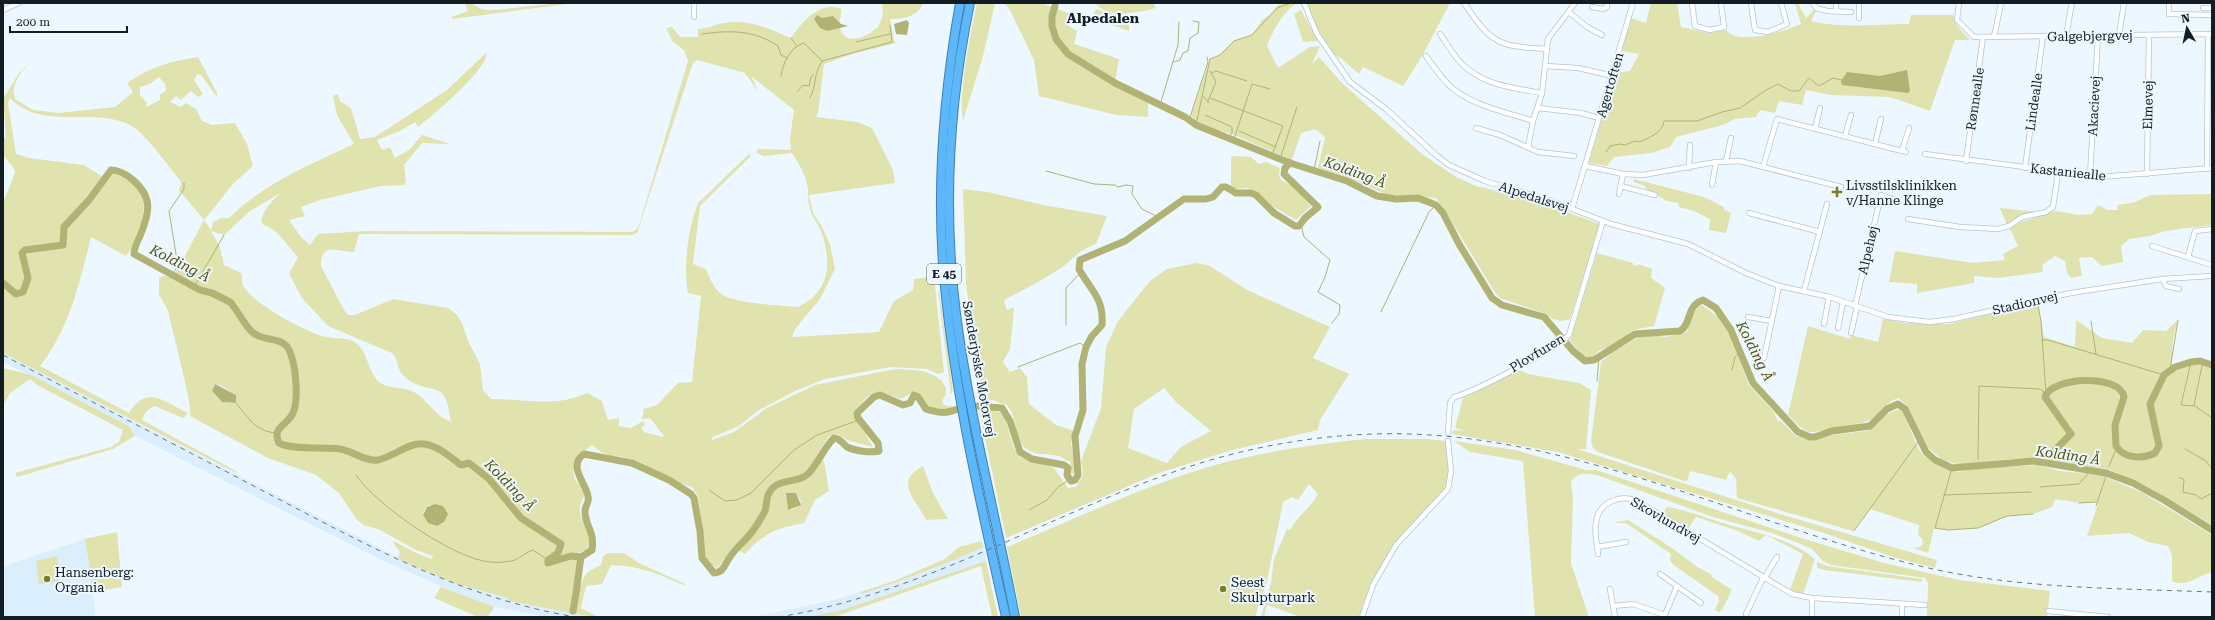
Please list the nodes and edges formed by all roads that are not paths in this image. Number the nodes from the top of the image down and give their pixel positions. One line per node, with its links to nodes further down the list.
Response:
1 (19, 3): 25 (street)
2 (694, 3): 30 (street)
3 (960, 3): 125 (highway, Sønderjyske Motorvej / E 45)
4 (970, 3): 126 (highway, Sønderjyske Motorvej / E 45)
5 (1304, 3): 82 (street, Alpedalsvej)
6 (1464, 3): 42 (street)
7 (1575, 3): 27 (street)
8 (1607, 3): 22 (street)
9 (1633, 3): 66 (street, Agertoften)
10 (1692, 3): 11 (street)
11 (1721, 3)
12 (1751, 3): 13 (street)
13 (1781, 3)
14 (1813, 3): 26 (street)
15 (1836, 3): 26 (street)
16 (1859, 3): 31 (street)
17 (1959, 3): 40 (street, Galgebjergvej)
18 (2001, 3): 41 (street)
19 (2072, 3): 38 (street)
20 (2124, 3): 35 (street)
21 (2169, 3): 29 (street)
22 (1592, 7)
23 (2204, 8): 24 (street)
24 (2212, 8)
25 (3, 10)
26 (1836, 11): 28 (street)
27 (1570, 12): 34 (street); 42 (street)
28 (1851, 12)
29 (2212, 15)
30 (694, 17)
31 (1859, 18)
32 (1440, 34): 46 (street)
33 (2210, 34): 36 (street, Galgebjergvej); 70 (street)
34 (1602, 35)
35 (2119, 35): 36 (street, Galgebjergvej); 39 (street, Galgebjergvej)
36 (2149, 35): 73 (street, Elmevej)
37 (2043, 36): 38 (street, Galgebjergvej); 41 (street, Galgebjergvej); 69 (street, Lindealle)
38 (2066, 36): 39 (street, Galgebjergvej)
39 (2098, 36): 74 (street, Akacievej)
40 (1983, 37): 41 (street, Galgebjergvej); 64 (street, Rønnealle)
41 (1994, 37)
42 (1546, 49): 44 (street)
43 (1426, 56): 52 (street)
44 (1545, 66): 45 (street); 46 (street)
45 (1609, 75)
46 (1542, 94): 47 (street)
47 (1538, 108): 50 (street); 52 (street)
48 (1820, 108): 55 (street)
49 (1851, 115): 56 (street)
50 (1595, 117)
51 (1881, 119): 58 (street)
52 (1533, 121): 60 (street)
53 (1476, 128): 60 (street)
54 (1909, 128): 58 (street)
55 (1815, 129): 56 (street); 67 (street)
56 (1845, 136): 58 (street)
57 (1731, 138): 63 (street)
58 (1874, 144)
59 (1690, 145): 68 (street)
60 (1528, 148): 62 (street)
61 (1925, 154): 64 (street, Kastaniealle)
62 (1574, 156)
63 (1726, 161): 65 (street); 67 (street)
64 (1966, 161): 69 (street, Kastaniealle)
65 (1716, 162): 68 (street); 75 (street)
66 (1586, 166): 72 (street); 82 (street, Agertoften)
67 (1763, 167): 77 (street)
68 (1689, 168): 72 (street)
69 (2025, 168): 71 (street, Kastaniealle)
70 (2209, 169): 73 (street, Kastaniealle)
71 (2058, 173): 74 (street, Kastaniealle); 84 (street)
72 (1623, 174): 76 (street)
73 (2147, 174): 74 (street, Kastaniealle)
74 (2090, 176)
75 (1712, 185)
76 (1621, 186): 78 (street); 79 (street)
77 (1841, 187)
78 (1619, 194)
79 (1654, 195)
80 (1895, 200): 98 (street, Alpehøj)
81 (1827, 204): 87 (street)
82 (1572, 209): 85 (street, Alpedalsvej)
83 (1749, 213): 87 (street)
84 (1908, 219)
85 (1603, 221): 93 (street, Alpedalsvej); 106 (street, Plovfuren)
86 (2212, 229): 89 (street)
87 (1820, 232): 95 (street)
88 (2152, 246): 89 (street)
89 (2188, 257): 90 (street)
90 (2212, 265)
91 (2212, 276): 92 (street, Stadionvej)
92 (2162, 279): 94 (street); 100 (street, Stadionvej)
93 (1779, 286): 95 (street, Alpedalsvej); 101 (street)
94 (2179, 289)
95 (1804, 291): 96 (street, Alpedalsvej)
96 (1829, 297): 97 (street, Alpedalsvej); 102 (street)
97 (1843, 302): 98 (street, Alpedalsvej); 103 (street)
98 (1856, 306): 100 (street, Alpedalsvej); 104 (street)
99 (1748, 317): 101 (street)
100 (1888, 317)
101 (1772, 321): 105 (street)
102 (1824, 324)
103 (1838, 328)
104 (1851, 333)
105 (1764, 358)
106 (1448, 433)
107 (1448, 441): 127 (street)
108 (1626, 542): 109 (street)
109 (1597, 547): 110 (street, Skovlundvej); 113 (street, Skovlundvej)
110 (1598, 554)
111 (1777, 557): 113 (street)
112 (1660, 574): 114 (street)
113 (1763, 578): 116 (street, Skovlundvej); 122 (street)
114 (1677, 586): 117 (street); 124 (street)
115 (1610, 589): 120 (street)
116 (1812, 598): 118 (street, Skovlundvej); 129 (street)
117 (1702, 603)
118 (1902, 604): 119 (street, Skovlundvej); 130 (street)
119 (1925, 605)
120 (1613, 606): 124 (street); 128 (street)
121 (2048, 611): 123 (street)
122 (1746, 614)
123 (2070, 615): 131 (street)
124 (1664, 616)
125 (1006, 617)
126 (1015, 617)
127 (1362, 617)
128 (1615, 617)
129 (1812, 617)
130 (1902, 617)
131 (2108, 617)

